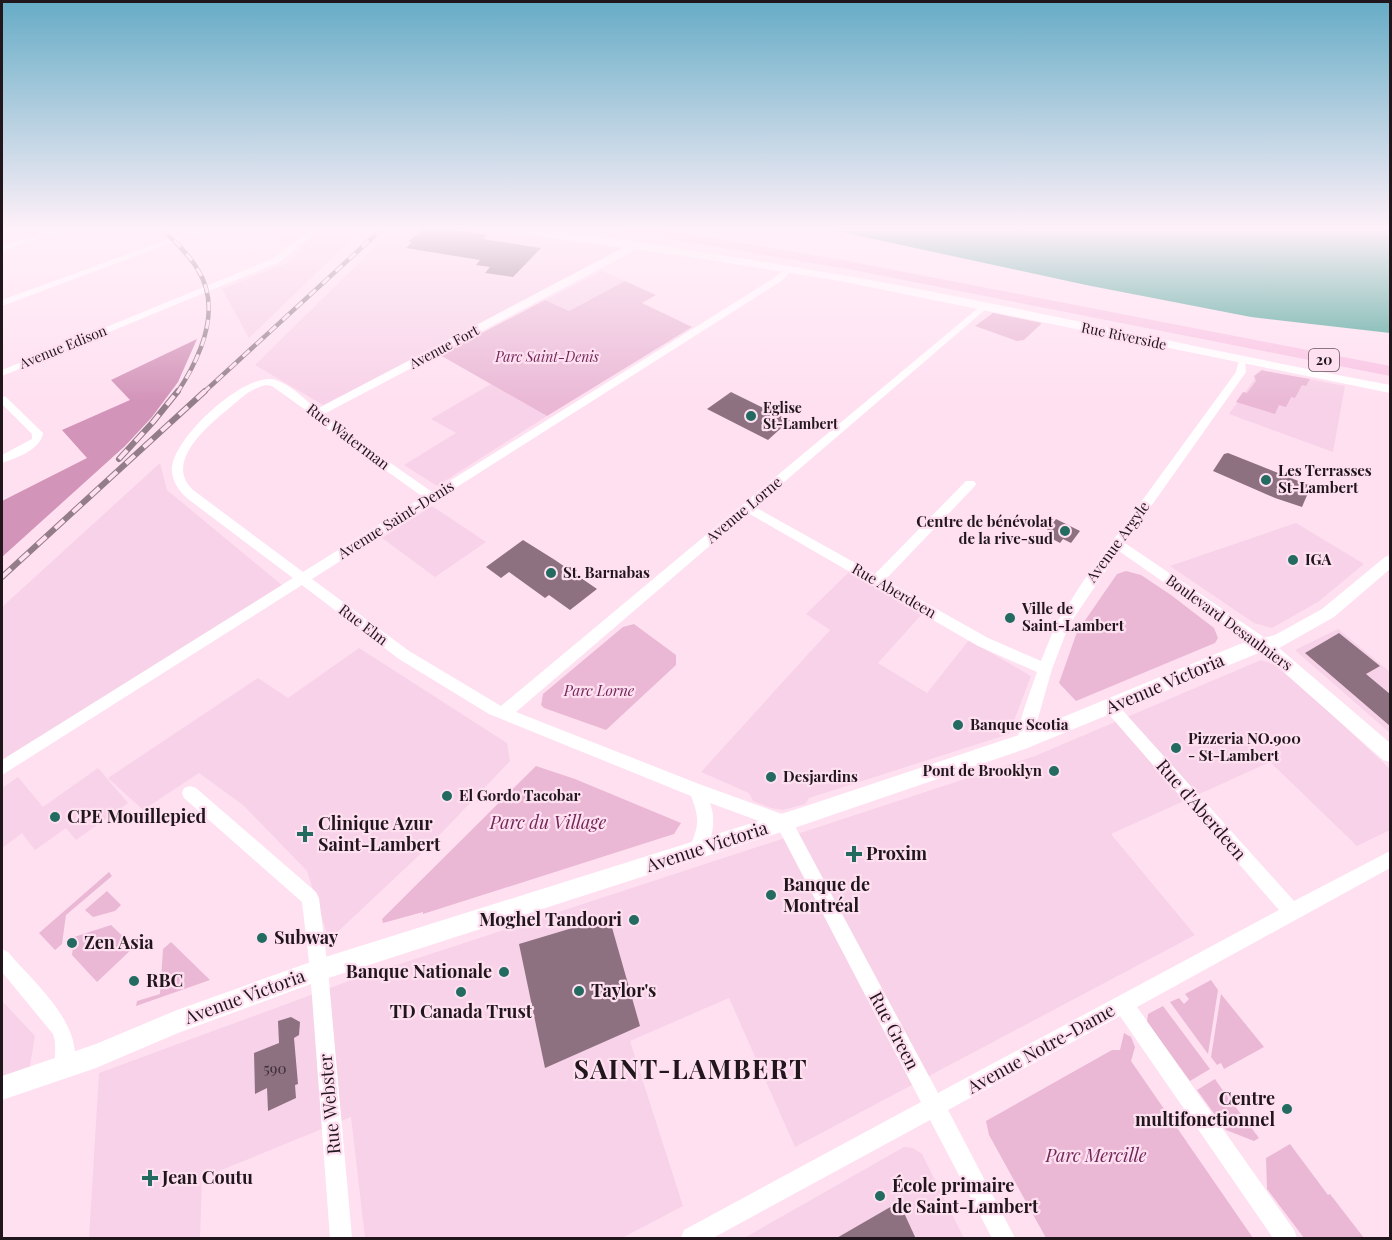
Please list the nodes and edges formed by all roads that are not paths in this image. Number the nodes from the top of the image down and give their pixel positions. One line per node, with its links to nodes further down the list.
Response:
1 (49, 286): 8 (street)
2 (214, 286): 13 (street, Avenue Edison)
3 (560, 286): 17 (street, Avenue Fort)
4 (768, 286): 20 (street, Avenue Saint-Denis)
5 (883, 286): 9 (street, Rue Riverside)
6 (955, 286): 12 (highway, 20)
7 (1009, 286): 10 (highway, 20)
8 (2, 303)
9 (984, 306): 11 (street, Rue Riverside); 21 (street, Avenue Lorne)
10 (1390, 359)
11 (1242, 361): 15 (street, Rue Riverside); 22 (street, Avenue Argyle)
12 (1390, 371)
13 (2, 373)
14 (263, 382): 17 (street, Rue Waterman); 24 (street, Rue Elm)
15 (1390, 389)
16 (2, 399): 18 (street)
17 (317, 413): 20 (street, Rue Waterman)
18 (2, 459)
19 (970, 484): 25 (street)
20 (431, 497): 24 (street, Avenue Saint-Denis)
21 (747, 507): 25 (street, Rue Aberdeen); 29 (street, Avenue Lorne)
22 (1117, 544): 26 (street, Boulevard Desaulniers); 27 (street, Avenue Argyle)
23 (1390, 561): 26 (street, Avenue Victoria)
24 (303, 579): 29 (street, Rue Elm); 32 (street, Avenue Saint-Denis)
25 (876, 581): 27 (street, Rue Aberdeen)
26 (1263, 644): 28 (street, Avenue Victoria); 31 (street, Boulevard Desaulniers)
27 (1045, 669): 30 (street, Avenue Argyle)
28 (1111, 708): 30 (street, Avenue Victoria); 38 (street, Rue d'Aberdeen)
29 (503, 714): 33 (street, Rue Elm)
30 (1026, 741): 35 (street, Avenue Victoria)
31 (1390, 754)
32 (2, 768)
33 (697, 791): 35 (street, Rue Elm); 36 (street)
34 (190, 793): 40 (street, Rue Webster)
35 (784, 822): 36 (street, Avenue Victoria); 44 (street, Rue Green)
36 (696, 851): 40 (street, Avenue Victoria)
37 (1390, 859): 38 (street, Avenue Notre-Dame)
38 (1292, 912): 41 (street, Avenue Notre-Dame)
39 (2, 958): 42 (street)
40 (319, 970): 42 (street, Avenue Victoria); 45 (street, Rue Webster)
41 (1124, 1004): 44 (street, Avenue Notre-Dame); 48 (street)
42 (64, 1067): 43 (street, Avenue Victoria)
43 (2, 1088)
44 (934, 1107): 46 (street, Avenue Notre-Dame); 47 (street, Rue Green)
45 (341, 1239)
46 (692, 1239)
47 (1004, 1239)
48 (1286, 1239)

